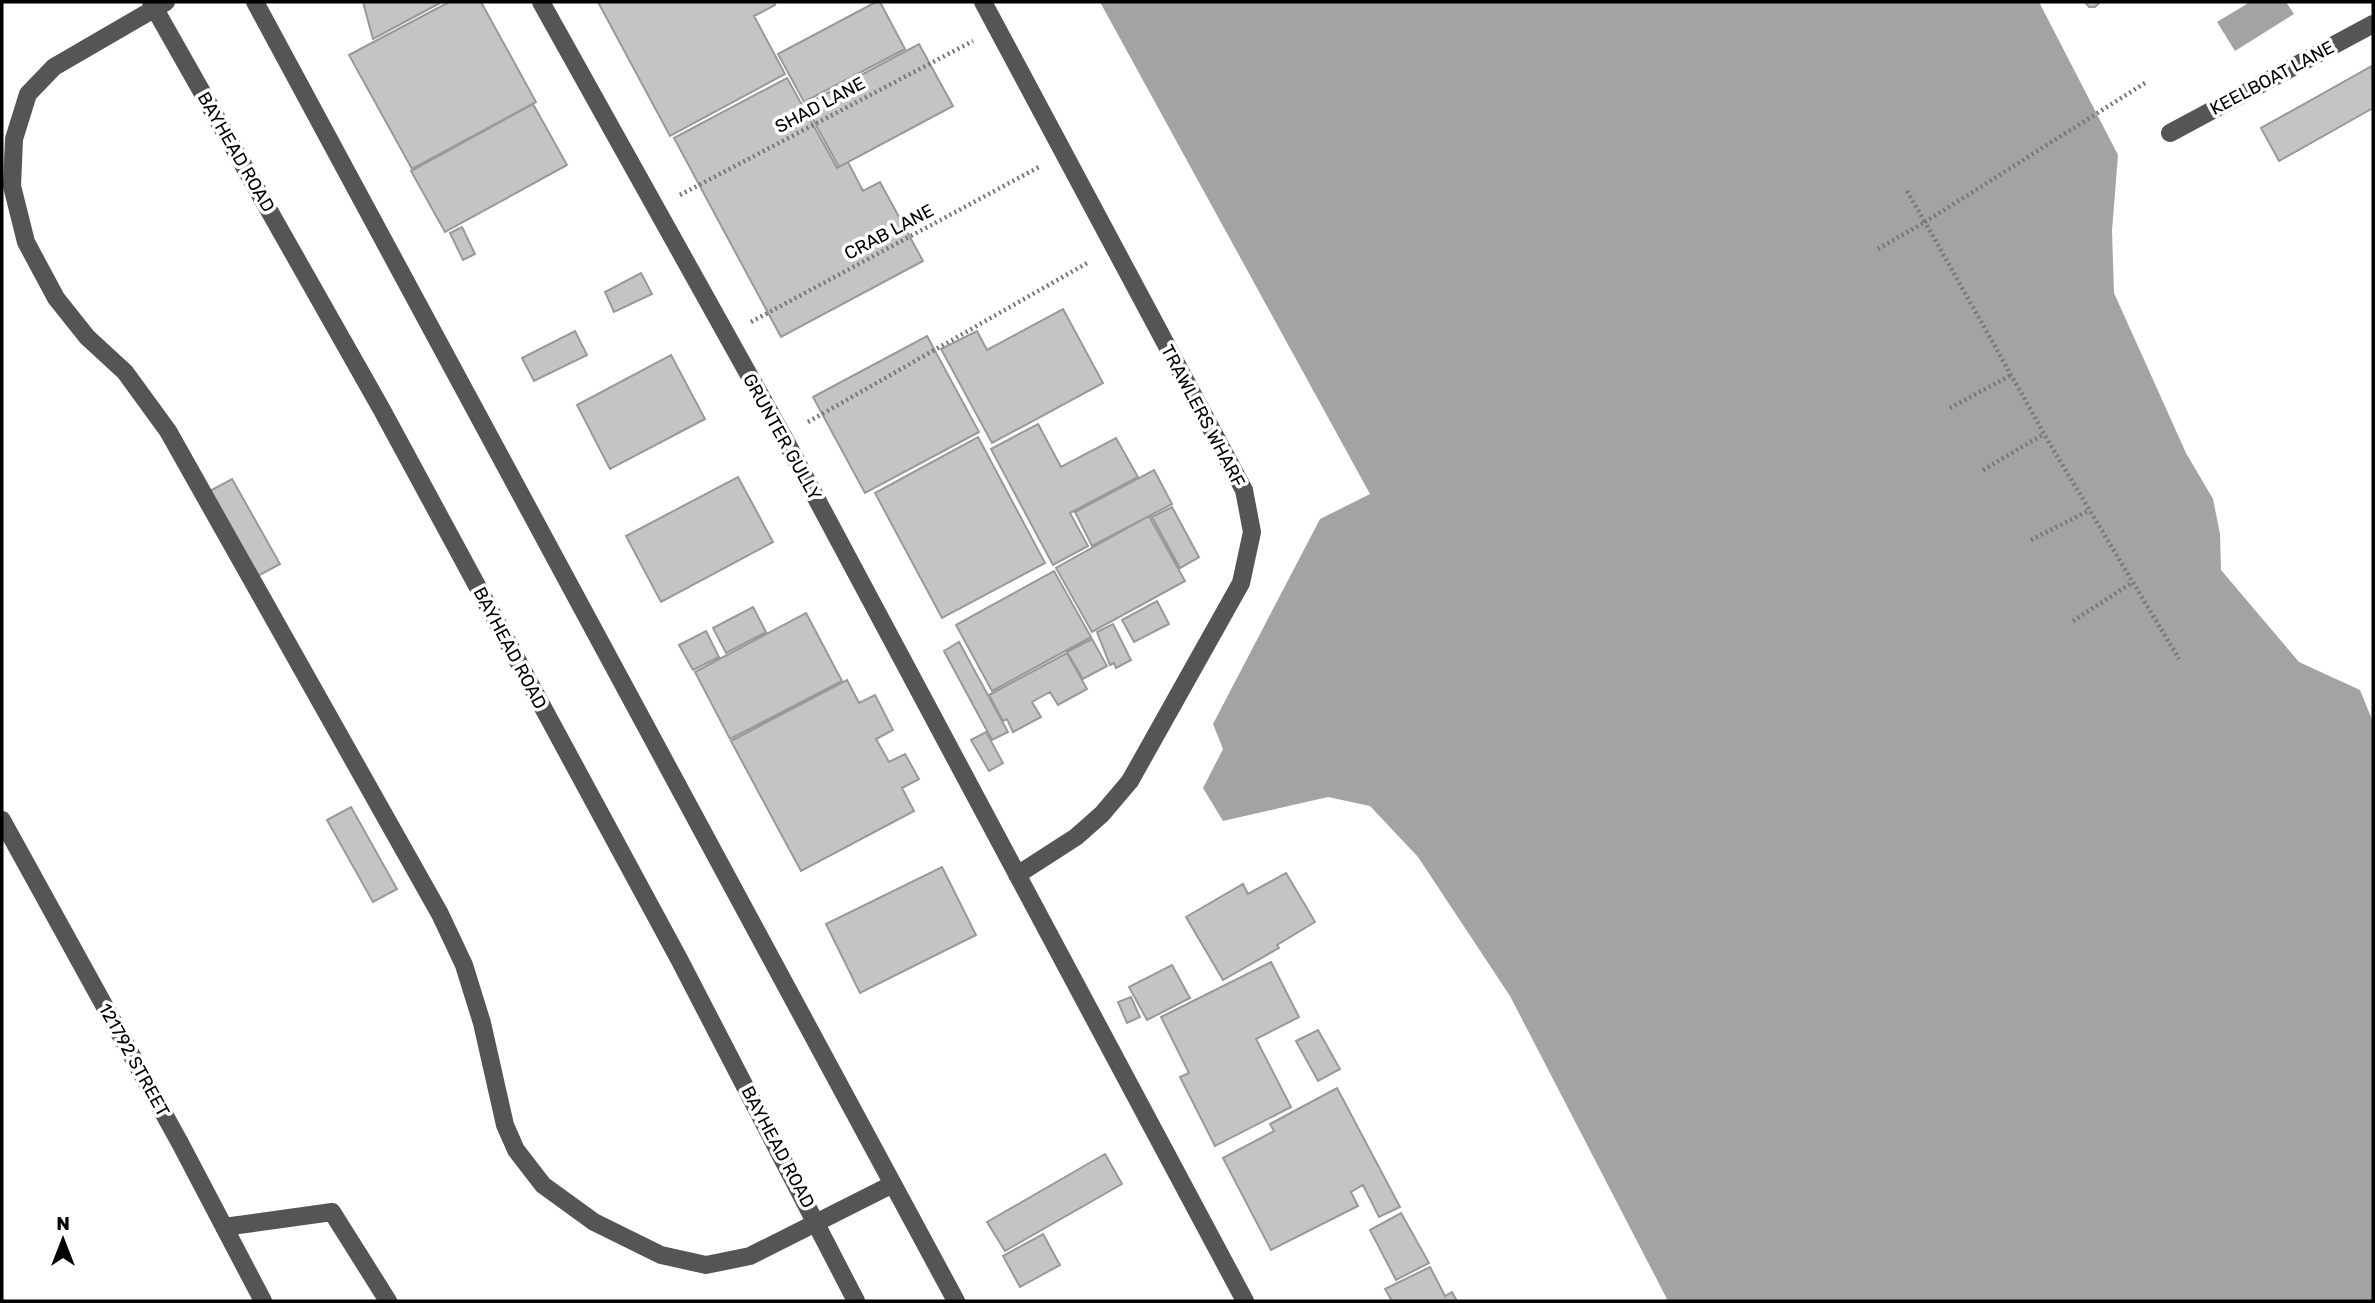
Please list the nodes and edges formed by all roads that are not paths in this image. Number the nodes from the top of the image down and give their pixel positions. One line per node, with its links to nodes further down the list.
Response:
1 (255, 2): 9 (street)
2 (541, 2): 8 (street, GRUNTER GULLY)
3 (983, 2): 8 (street, TRAWLERS WHARF)
4 (157, 4): 10 (street, BAYHEAD ROAD); 10 (street)
5 (2373, 24): 6 (street, KEELBOAT LANE)
6 (2170, 133)
7 (2, 820): 11 (street, 121792 STREET)
8 (1017, 875): 16 (street, GRUNTER GULLY)
9 (893, 1184): 10 (street); 15 (street)
10 (818, 1222): 14 (street, BAYHEAD ROAD)
11 (224, 1227): 12 (street, 121792 STREET); 13 (street)
12 (263, 1301)
13 (388, 1301)
14 (856, 1301)
15 (956, 1301)
16 (1245, 1301)

